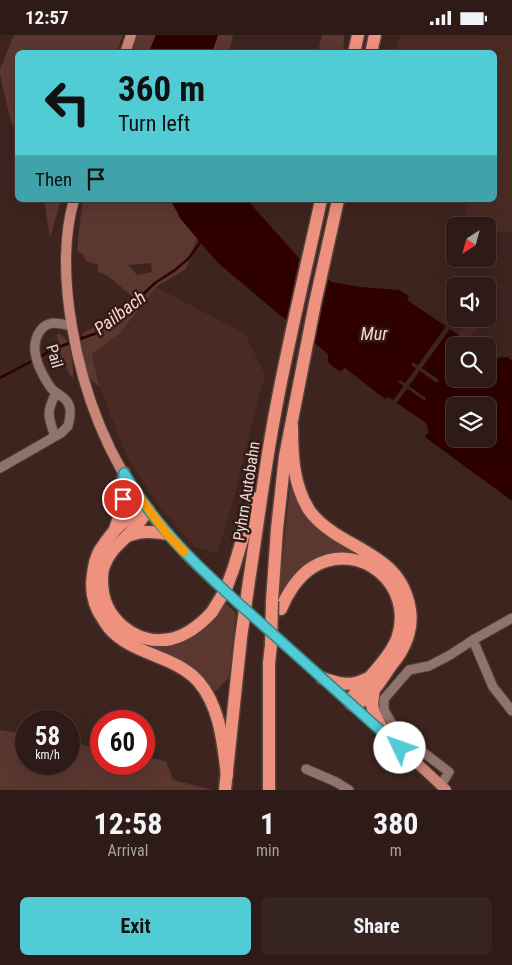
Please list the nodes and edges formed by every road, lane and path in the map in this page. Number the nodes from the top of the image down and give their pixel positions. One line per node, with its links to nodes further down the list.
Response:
1 (131, 35): 4 (main road)
2 (358, 35): 5 (highway)
3 (375, 35): 6 (highway)
4 (126, 50)
5 (355, 50)
6 (372, 50)
7 (74, 202): 10 (main road)
8 (321, 202): 16 (highway, Pyhrn Autobahn)
9 (338, 202): 12 (highway, Pyhrn Autobahn)
10 (72, 326): 11 (street, Pail); 15 (main road)
11 (56, 393): 13 (street, Pail); 13 (street, Pail)
12 (292, 426): 21 (highway, Pyhrn Autobahn); 25 (highway)
13 (55, 436): 14 (street, Pail)
14 (0, 468)
15 (124, 473): 17 (main road); 18 (highway)
16 (264, 479): 20 (highway, bridge); 30 (highway, Pyhrn Autobahn, bridge)
17 (148, 510): 18 (highway); 19 (main road); 20 (highway)
18 (115, 529): 30 (highway)
19 (167, 534): 20 (highway); 24 (main road)
20 (127, 536)
21 (276, 605): 25 (highway); 33 (highway, bridge)
22 (512, 618): 23 (street)
23 (473, 640): 27 (street); 31 (street)
24 (322, 678): 25 (highway); 26 (main road)
25 (372, 682): 26 (highway); 28 (highway)
26 (351, 704): 28 (main road)
27 (512, 711)
28 (385, 735): 31 (main road)
29 (306, 769): 34 (street)
30 (227, 775): 32 (highway, Pyhrn Autobahn)
31 (444, 788)
32 (225, 790)
33 (269, 790)
34 (349, 790)

